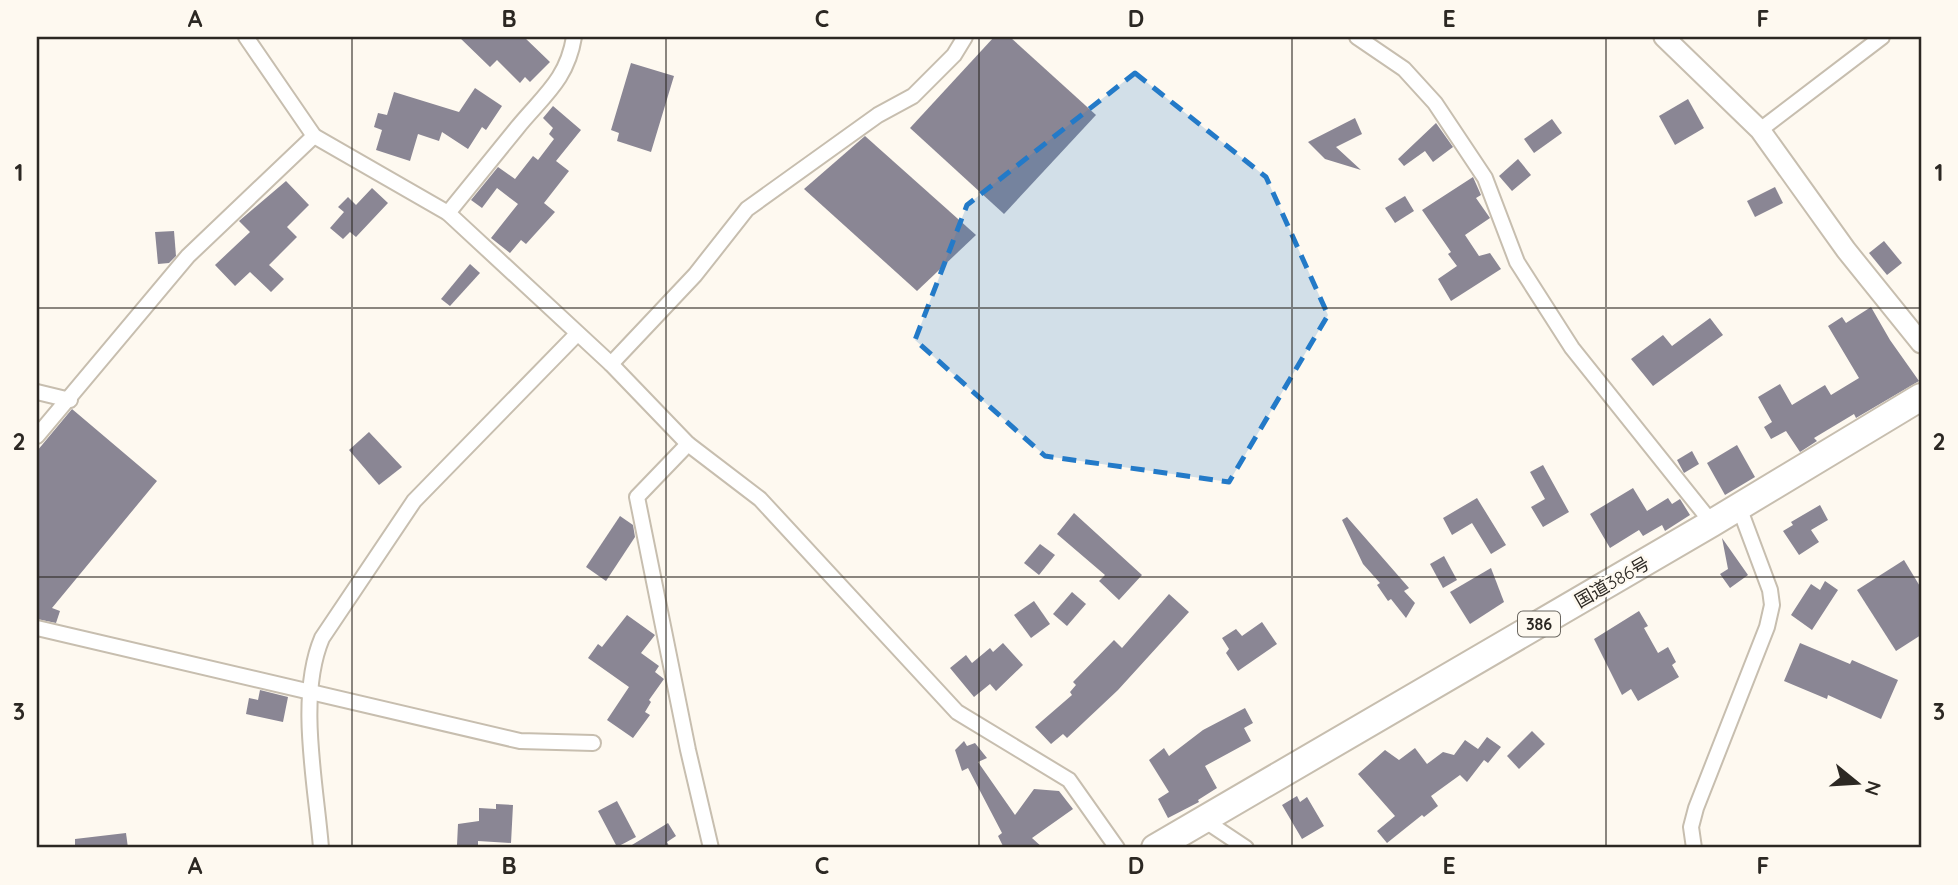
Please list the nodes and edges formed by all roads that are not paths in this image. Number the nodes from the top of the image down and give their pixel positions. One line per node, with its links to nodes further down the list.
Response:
1 (246, 37): 8 (street)
2 (574, 37): 9 (street)
3 (965, 37): 12 (street)
4 (1357, 37): 19 (street)
5 (1664, 37): 7 (street)
6 (1882, 37): 7 (street)
7 (1759, 130): 11 (street)
8 (314, 136): 9 (street); 15 (street)
9 (448, 213): 10 (street)
10 (577, 334): 12 (street); 21 (street)
11 (1921, 343)
12 (611, 364): 17 (street)
13 (37, 392): 15 (street)
14 (1921, 397): 18 (highway, 国道386号 / 386)
15 (70, 400): 16 (street)
16 (37, 436)
17 (688, 444): 25 (street); 26 (street)
18 (1739, 507): 19 (highway, 国道386号 / 386); 29 (street)
19 (1712, 523): 23 (highway, 国道386号 / 386)
20 (37, 628): 21 (street)
21 (308, 689): 22 (street); 24 (street)
22 (593, 743)
23 (1203, 820): 27 (highway, 国道386号 / 386); 28 (street)
24 (321, 848)
25 (711, 848)
26 (1117, 848)
27 (1155, 848)
28 (1246, 848)
29 (1694, 848)

